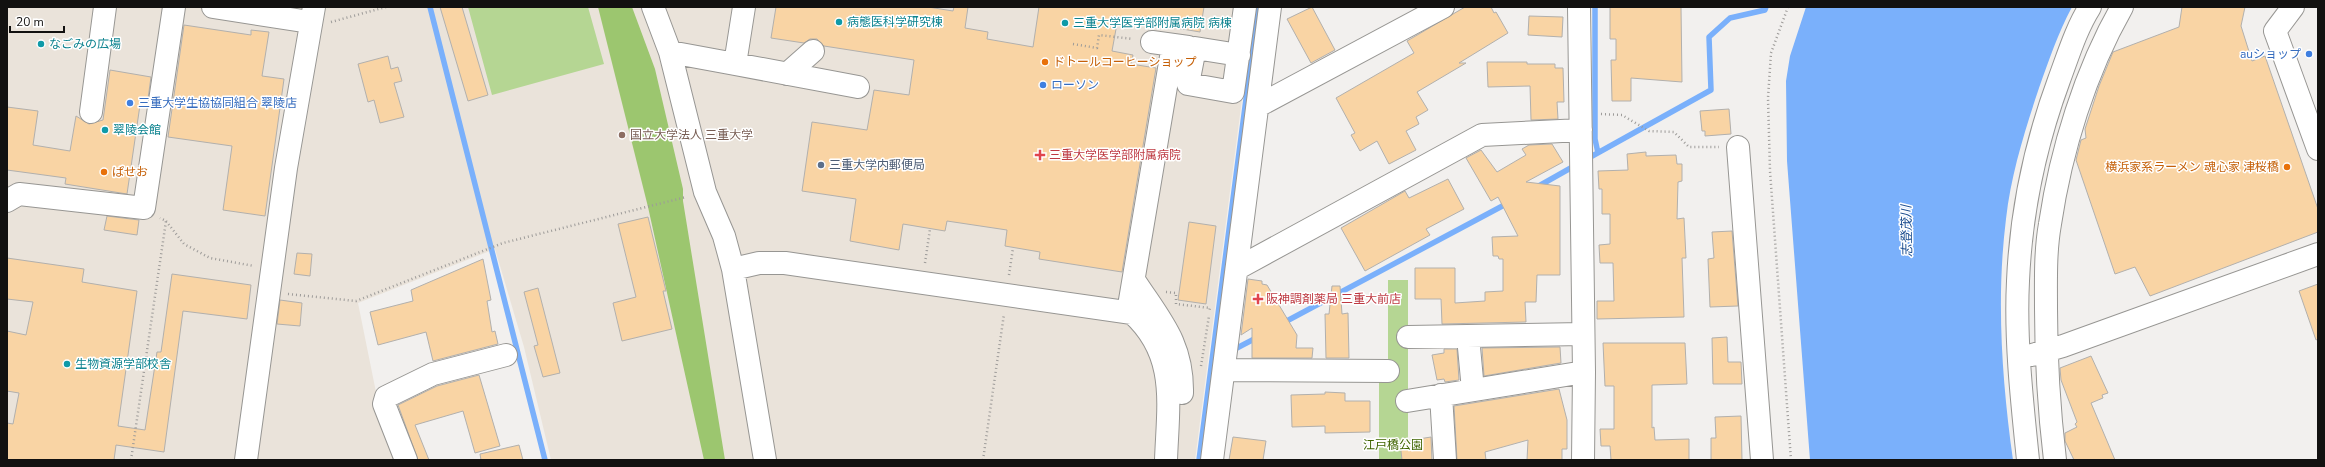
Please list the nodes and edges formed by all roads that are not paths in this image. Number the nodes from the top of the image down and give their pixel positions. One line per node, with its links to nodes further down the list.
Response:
1 (105, 7): 22 (street)
2 (174, 7): 26 (street)
3 (213, 7): 13 (street)
4 (653, 7): 16 (street)
5 (744, 7): 18 (street)
6 (1245, 7): 17 (street)
7 (1270, 7): 21 (street)
8 (1443, 7): 21 (street)
9 (1579, 7): 23 (street)
10 (2090, 7): 37 (street)
11 (2122, 7): 35 (street)
12 (2293, 7): 25 (street)
13 (313, 15): 44 (street)
14 (1195, 48): 17 (street); 17 (street); 30 (street)
15 (812, 51): 19 (street)
16 (670, 52): 18 (street); 29 (street)
17 (1239, 55)
18 (735, 64): 19 (street)
19 (787, 74): 20 (street)
20 (858, 87)
21 (1258, 106): 28 (street)
22 (91, 112)
23 (1581, 122): 28 (street); 32 (street)
24 (1738, 147): 52 (street)
25 (2318, 149)
26 (7, 201)
27 (2318, 254): 35 (street)
28 (1238, 268): 38 (street)
29 (733, 269): 31 (street); 46 (street)
30 (1134, 280): 31 (street); 48 (street)
31 (1128, 312): 47 (street)
32 (1583, 334): 33 (street); 40 (street)
33 (1468, 336): 34 (street); 41 (street)
34 (1408, 337)
35 (2046, 349): 37 (street); 54 (street)
36 (506, 354): 45 (street)
37 (2020, 359): 53 (street)
38 (1224, 370): 39 (street); 49 (street)
39 (1388, 371)
40 (1584, 372): 41 (street); 51 (street)
41 (1473, 390): 42 (street)
42 (1441, 395): 43 (street); 50 (street)
43 (1407, 401)
44 (246, 460)
45 (406, 460)
46 (765, 460)
47 (1166, 460)
48 (1180, 460)
49 (1212, 460)
50 (1445, 460)
51 (1583, 460)
52 (1762, 460)
53 (2028, 460)
54 (2055, 460)

